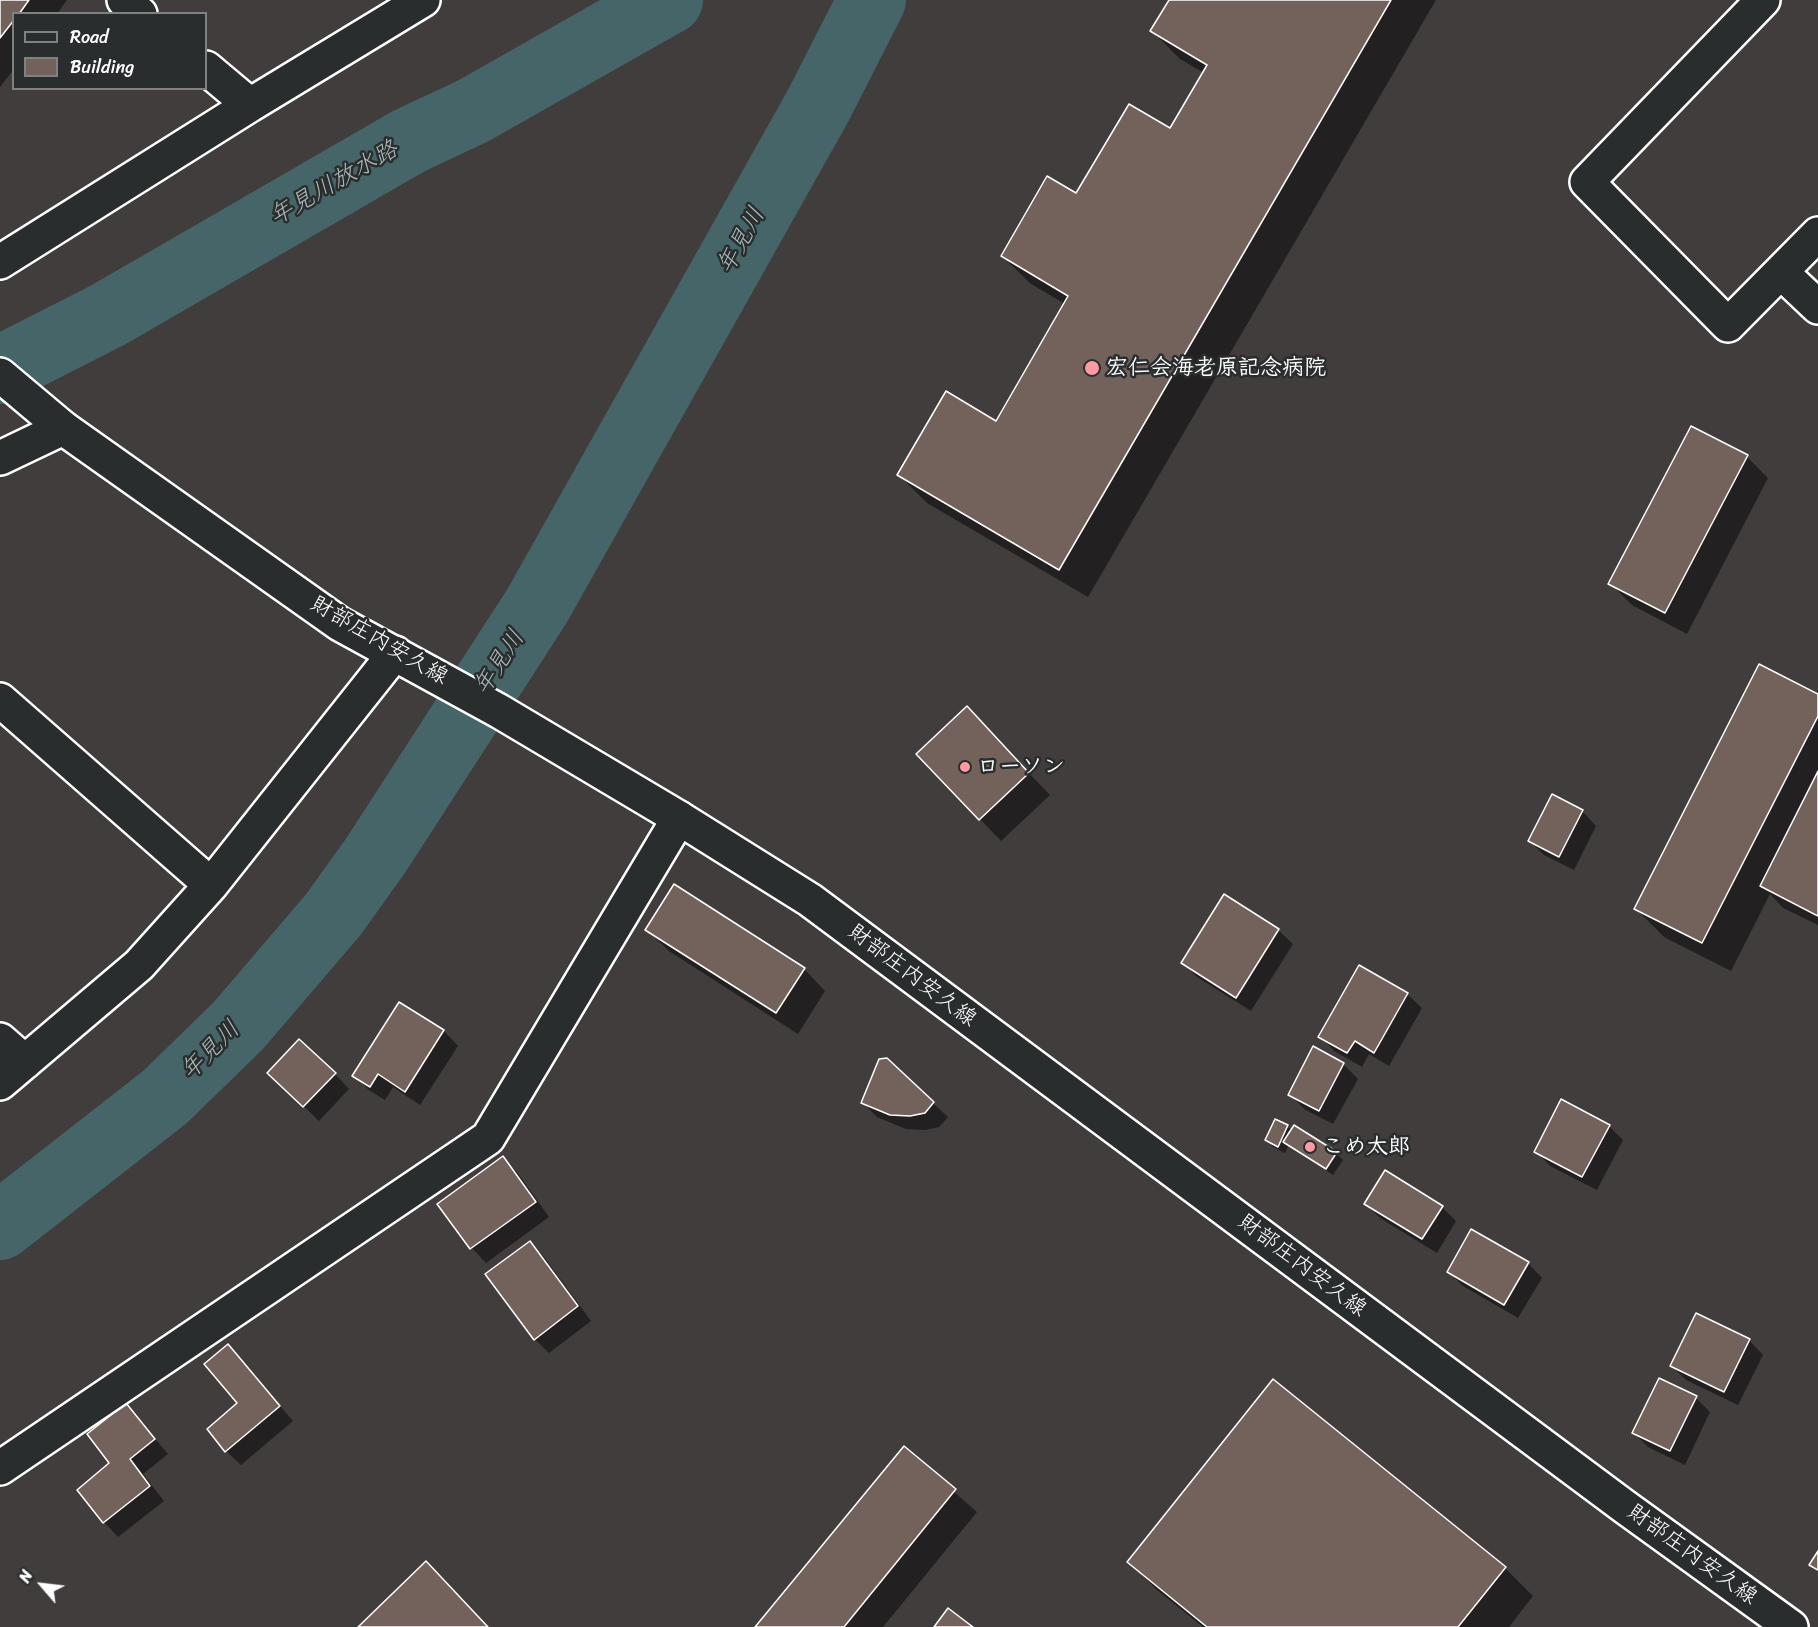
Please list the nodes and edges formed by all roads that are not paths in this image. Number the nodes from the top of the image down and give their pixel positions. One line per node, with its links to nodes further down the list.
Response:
1 (123, 0): 5 (street)
2 (155, 0): 6 (street)
3 (423, 0): 8 (street)
4 (1763, 0): 11 (street)
5 (139, 12)
6 (144, 12)
7 (207, 69): 8 (street)
8 (250, 105): 10 (street)
9 (1818, 234): 11 (street)
10 (0, 262)
11 (1780, 272): 12 (street)
12 (1818, 307)
13 (0, 375): 14 (street, 財部庄内安久線)
14 (51, 419): 15 (street); 16 (street, 財部庄内安久線)
15 (0, 458)
16 (407, 659): 18 (street, 財部庄内安久線); 19 (street)
17 (0, 700): 19 (street)
18 (679, 818): 23 (street); 24 (street, 財部庄内安久線)
19 (210, 885): 21 (street)
20 (0, 1041): 21 (street)
21 (25, 1062): 22 (street)
22 (0, 1083)
23 (0, 1468)
24 (1791, 1627)

